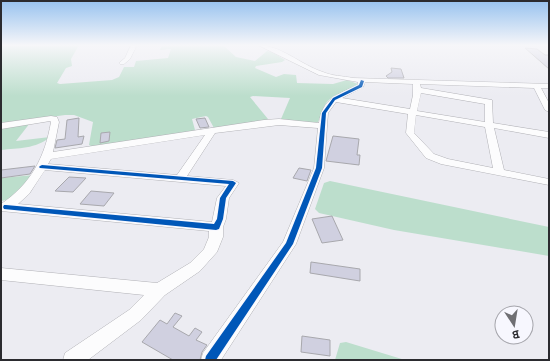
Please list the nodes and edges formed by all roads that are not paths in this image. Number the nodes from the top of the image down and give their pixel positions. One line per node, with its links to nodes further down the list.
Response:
1 (297, 62): 2 (street)
2 (362, 81): 5 (street); 8 (street)
3 (501, 84): 4 (street); 5 (street); 7 (street)
4 (536, 85): 6 (street); 9 (street)
5 (417, 86): 10 (street); 11 (street)
6 (549, 86)
7 (503, 95)
8 (334, 99): 10 (street); 13 (street)
9 (549, 110)
10 (412, 113): 11 (street); 18 (street)
11 (489, 125): 15 (street); 18 (street)
12 (1, 126): 16 (street)
13 (322, 126): 14 (street); 26 (street)
14 (211, 132): 16 (street); 19 (street)
15 (549, 135)
16 (48, 156): 17 (street)
17 (42, 167): 19 (street); 21 (street)
18 (499, 173): 20 (street)
19 (180, 178): 22 (street)
20 (549, 182)
21 (4, 208): 22 (street)
22 (216, 227): 24 (street)
23 (1, 274): 24 (street)
24 (160, 290): 25 (street)
25 (72, 360)
26 (210, 360)

